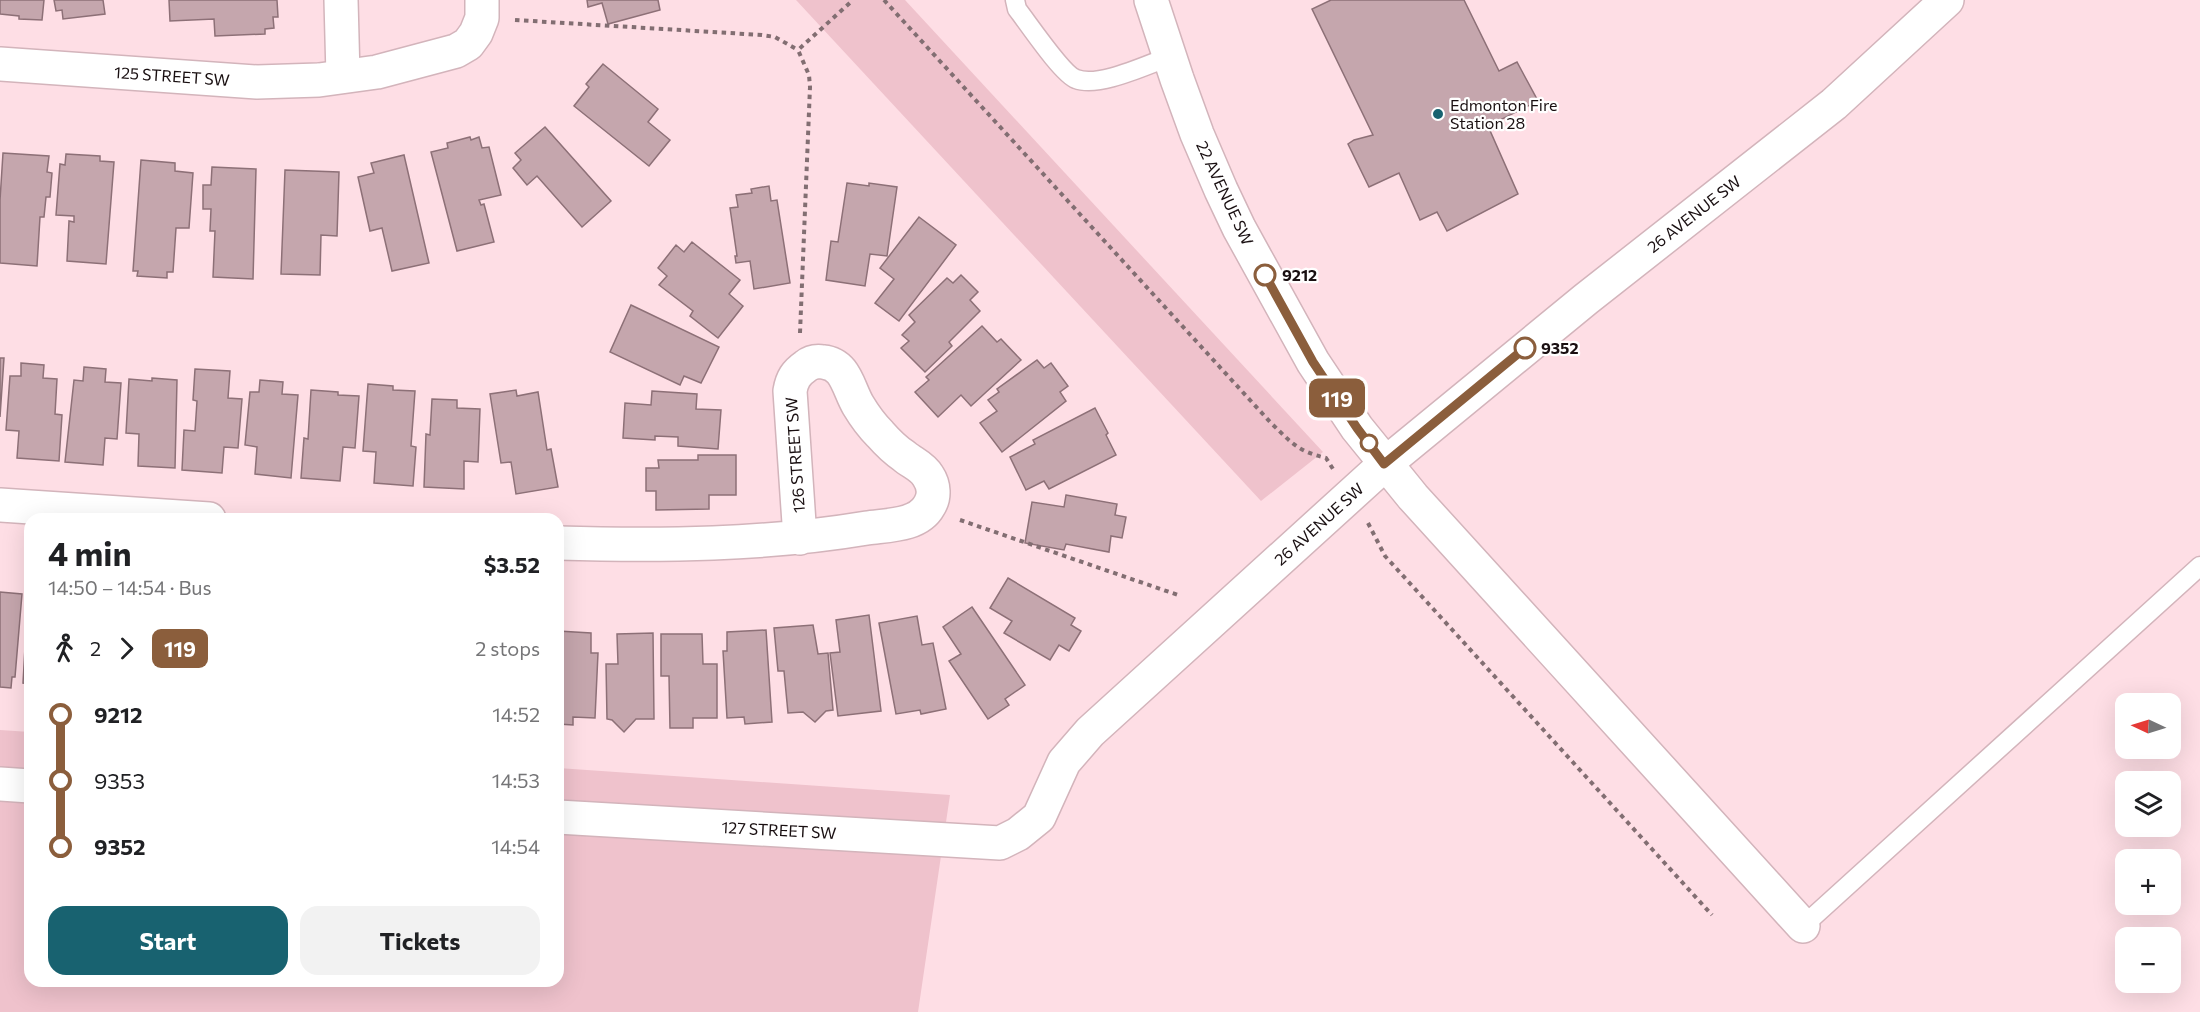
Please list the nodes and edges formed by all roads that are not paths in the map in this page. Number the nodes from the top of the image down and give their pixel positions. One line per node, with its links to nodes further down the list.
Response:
1 (341, 0): 8 (street)
2 (1016, 0): 6 (lane)
3 (1151, 0): 6 (street, 22 AVENUE SW)
4 (1947, 0): 9 (street, 26 AVENUE SW)
5 (482, 9): 8 (street, 125 STREET SW)
6 (1169, 57): 9 (street, 22 AVENUE SW)
7 (0, 64): 8 (street, 125 STREET SW)
8 (343, 76)
9 (1384, 464): 18 (street, 26 AVENUE SW); 19 (street, 22 AVENUE SW)
10 (0, 505): 11 (street)
11 (119, 513)
12 (800, 538): 12 (street, 126 STREET SW); 13 (street, 126 STREET SW)
13 (564, 543)
14 (2200, 566): 19 (lane)
15 (0, 784): 16 (street)
16 (24, 786)
17 (564, 817): 18 (street, 127 STREET SW)
18 (1000, 843)
19 (1803, 926)

